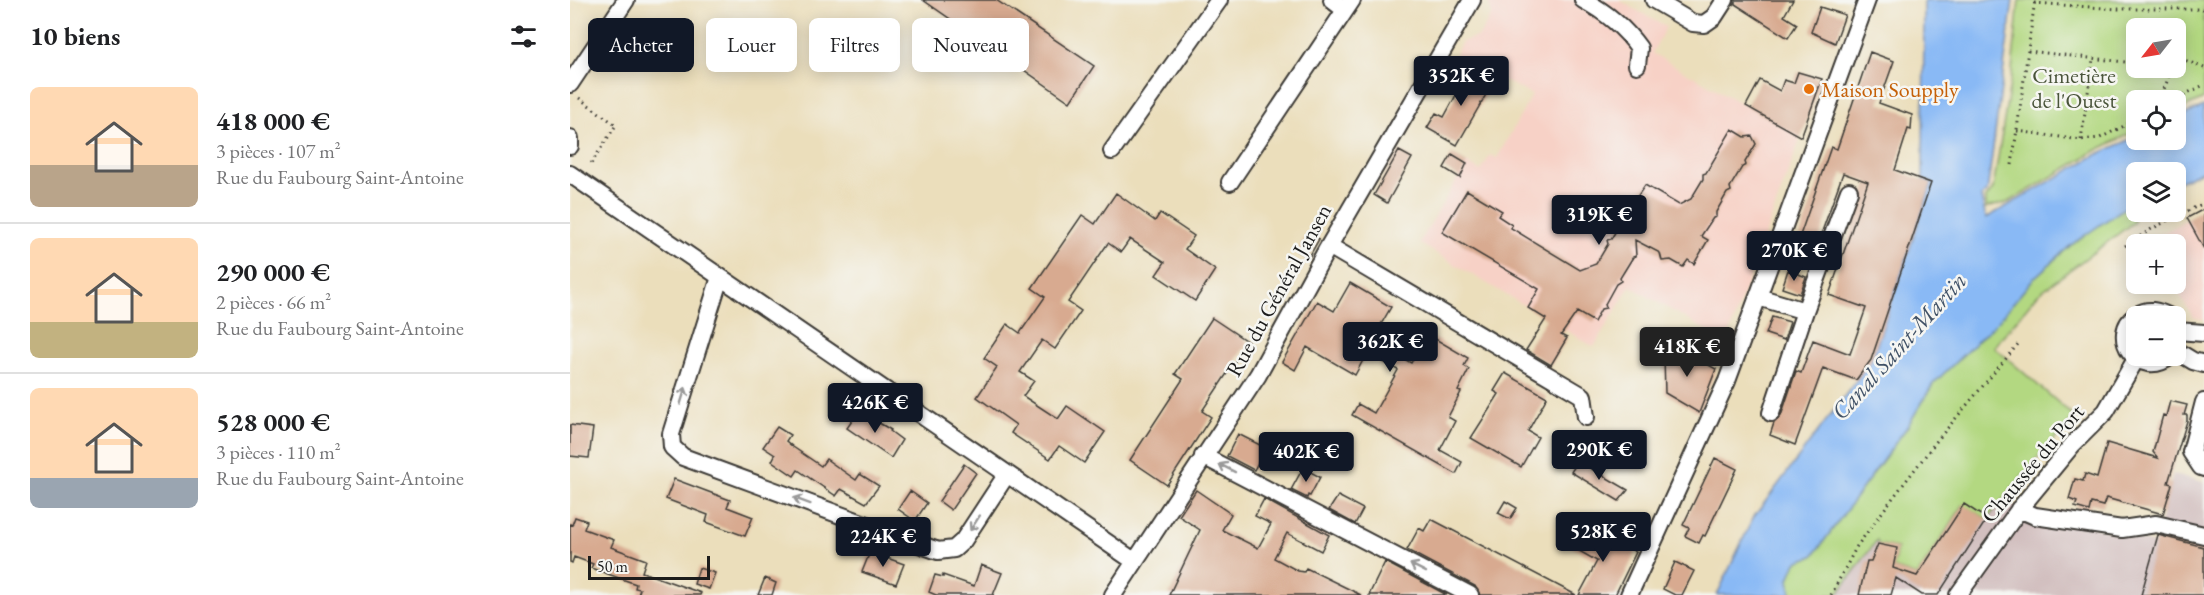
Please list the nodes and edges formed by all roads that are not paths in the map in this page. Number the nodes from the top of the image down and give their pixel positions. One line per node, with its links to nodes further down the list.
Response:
1 (627, 0): 10 (street)
2 (1219, 0): 13 (street)
3 (1472, 0): 17 (street, Rue du Général Jansen)
4 (1583, 0): 9 (street)
5 (1654, 0): 6 (street)
6 (1725, 0)
7 (1867, 0): 19 (street)
8 (1343, 3): 15 (street)
9 (1637, 65)
10 (570, 84)
11 (570, 138): 12 (street)
12 (570, 146)
13 (1112, 151)
14 (574, 177): 18 (street)
15 (1230, 182)
16 (1849, 191): 20 (street)
17 (1329, 246): 28 (street); 29 (street, Rue du Général Jansen)
18 (720, 277): 31 (street); 31 (street, one-way to 18)
19 (1758, 297): 20 (street); 37 (street)
20 (1805, 311): 27 (street)
21 (2186, 330): 22 (street)
22 (2204, 333)
23 (2186, 357): 24 (street)
24 (2204, 364)
25 (2131, 366): 32 (street, Chaussée du Port)
26 (2204, 402): 30 (street)
27 (1771, 413)
28 (1586, 417)
29 (1203, 456): 34 (street, Rue du Général Jansen); 36 (street, one-way to 29)
30 (2204, 468)
31 (1007, 474): 34 (street)
32 (2019, 509): 33 (street); 38 (street, Chaussée du Port)
33 (2204, 535)
34 (1134, 561): 35 (street, Rue du Général Jansen)
35 (1113, 595)
36 (1470, 595)
37 (1629, 595)
38 (1959, 595)

